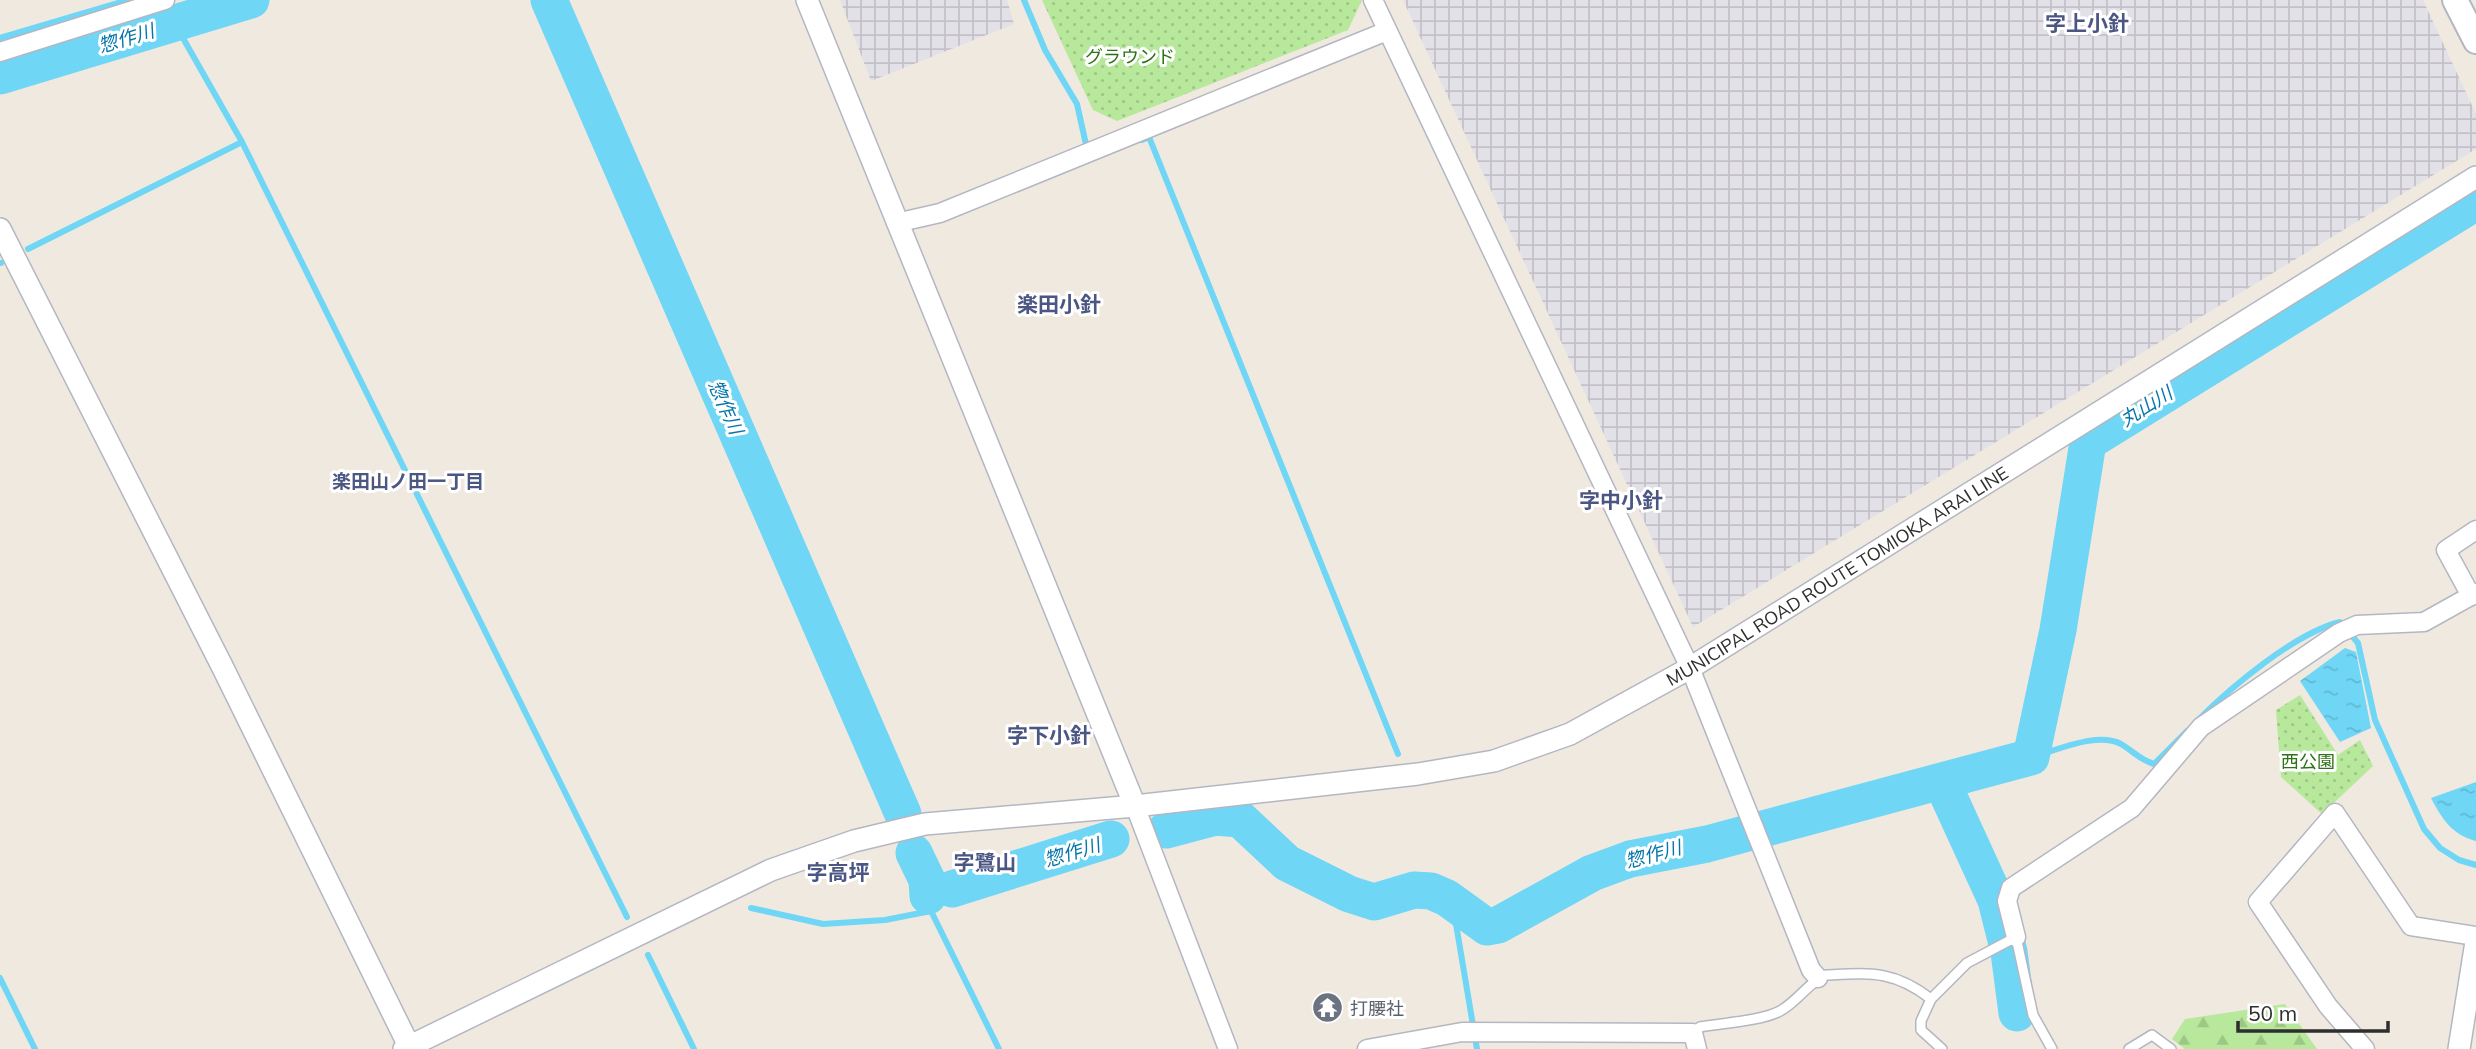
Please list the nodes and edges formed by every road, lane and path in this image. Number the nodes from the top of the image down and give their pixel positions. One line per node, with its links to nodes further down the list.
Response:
1 (165, 0): 7 (street)
2 (807, 0): 9 (street)
3 (1373, 0): 5 (street)
4 (2455, 0): 6 (main road)
5 (1387, 31): 9 (street); 13 (street)
6 (2476, 41)
7 (0, 52)
8 (2476, 177): 13 (street, MUNICIPAL ROAD ROUTE TOMIOKA ARAI LINE)
9 (896, 223): 14 (street)
10 (0, 229): 20 (street)
11 (2476, 530): 12 (street)
12 (2473, 595): 16 (street)
13 (1690, 668): 14 (street, MUNICIPAL ROAD ROUTE TOMIOKA ARAI LINE); 17 (street)
14 (1135, 807): 20 (street, MUNICIPAL ROAD ROUTE TOMIOKA ARAI LINE); 21 (street)
15 (2476, 939): 27 (street); 28 (street)
16 (2009, 942): 18 (lane); 24 (lane)
17 (1818, 978): 18 (lane); 19 (lane)
18 (1931, 999): 23 (lane)
19 (1695, 1041): 22 (street)
20 (408, 1048)
21 (1228, 1049)
22 (1367, 1049)
23 (1942, 1049)
24 (2052, 1049)
25 (2129, 1049): 26 (lane)
26 (2171, 1049)
27 (2365, 1049)
28 (2459, 1049)

